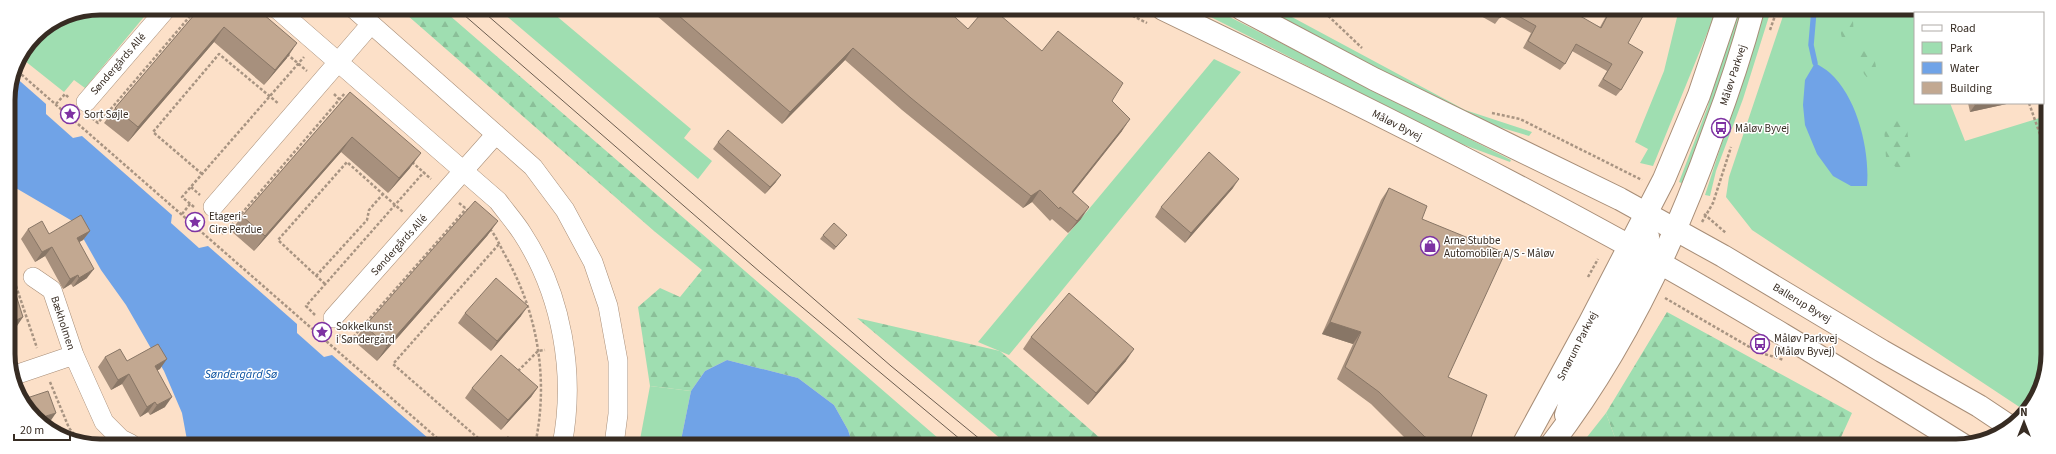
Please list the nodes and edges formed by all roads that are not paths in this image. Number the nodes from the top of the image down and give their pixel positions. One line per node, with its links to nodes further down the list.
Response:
1 (161, 15): 10 (street, Søndergårds Allé)
2 (284, 15): 9 (street)
3 (361, 15): 8 (street)
4 (1174, 15): 16 (main road, Måløv Byvej)
5 (1253, 15): 14 (main road)
6 (1726, 15): 14 (main road)
7 (1751, 15): 15 (main road, Måløv Parkvej)
8 (371, 24): 9 (street); 11 (street)
9 (338, 62): 12 (street); 13 (street)
10 (86, 102)
11 (496, 134): 12 (street, Søndergårds Allé); 24 (street)
12 (464, 171): 18 (street, Søndergårds Allé); 23 (street)
13 (213, 207)
14 (1646, 214): 15 (main road, Ballerup Byvej); 16 (main road)
15 (1676, 230): 16 (main road, Måløv Parkvej); 21 (main road, Ballerup Byvej)
16 (1645, 255): 25 (main road, Smørum Parkvej); 26 (main road); 27 (main road)
17 (33, 277): 19 (street, Bækholmen)
18 (336, 326)
19 (74, 355): 20 (street, Bækholmen); 22 (street, Bækholmen)
20 (18, 374)
21 (2004, 423)
22 (120, 439)
23 (563, 439)
24 (615, 439)
25 (1527, 439)
26 (1557, 439)
27 (1953, 439)

